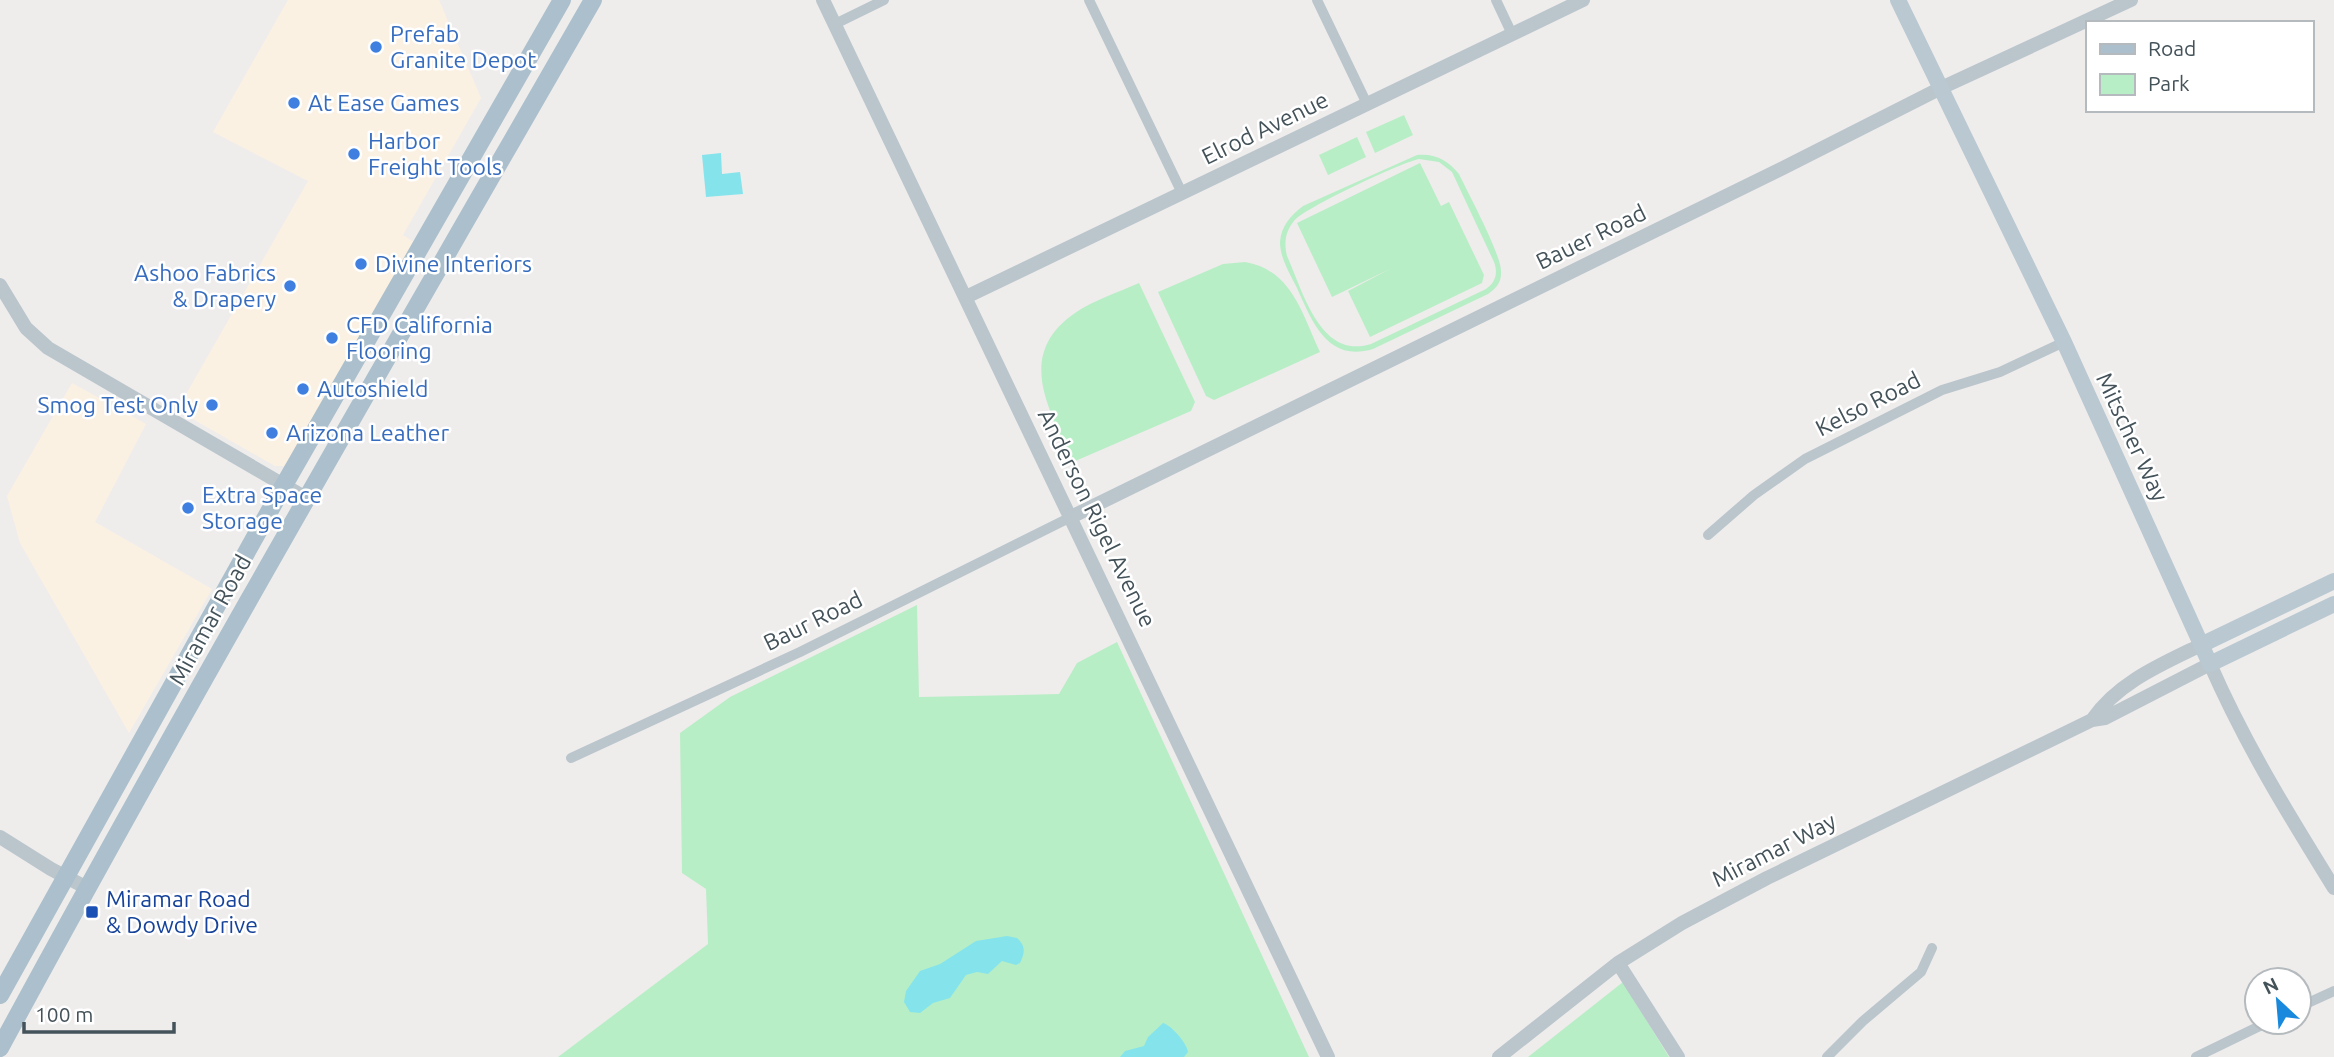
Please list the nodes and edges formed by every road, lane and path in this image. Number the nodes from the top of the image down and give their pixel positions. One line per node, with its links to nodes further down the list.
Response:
1 (562, 0): 19 (main road, Miramar Road)
2 (593, 0): 20 (main road, Miramar Road)
3 (823, 0): 11 (street, Anderson Rigel Avenue)
4 (884, 0): 11 (street)
5 (1089, 0): 15 (street)
6 (1317, 0): 14 (street)
7 (1496, 0): 12 (street)
8 (1583, 0): 12 (street, Elrod Avenue)
9 (1898, 0): 13 (main road, Mitscher Way)
10 (2131, 0): 13 (street, Bauer Road)
11 (835, 24): 17 (street, Anderson Rigel Avenue)
12 (1512, 34): 14 (street, Elrod Avenue)
13 (1941, 88): 18 (main road, Mitscher Way); 21 (street, Bauer Road)
14 (1367, 104): 15 (street, Elrod Avenue)
15 (1182, 193): 17 (street, Elrod Avenue)
16 (0, 285): 19 (street)
17 (966, 297): 21 (street, Anderson Rigel Avenue)
18 (2064, 342): 22 (street, Kelso Road); 25 (main road, Mitscher Way)
19 (284, 485): 20 (street); 30 (main road, Miramar Road)
20 (306, 498): 31 (main road, Miramar Road)
21 (1071, 517): 28 (street, Baur Road); 40 (street, Anderson Rigel Avenue)
22 (1709, 535)
23 (2334, 581): 25 (main road, Miramar Way)
24 (2334, 604): 26 (main road, Miramar Way)
25 (2203, 644): 26 (main road, Mitscher Way); 27 (street, Miramar Way)
26 (2210, 664): 27 (street, Miramar Way); 32 (street, Mitscher Way)
27 (2092, 720): 34 (street, Miramar Way)
28 (571, 758)
29 (0, 836): 30 (street)
30 (66, 876): 31 (street); 36 (main road, Miramar Road)
31 (87, 888): 39 (main road, Miramar Road)
32 (2334, 888)
33 (1932, 948): 43 (street)
34 (1618, 963): 41 (street, Miramar Way); 42 (street)
35 (2334, 991): 37 (street)
36 (0, 995)
37 (2313, 1001)
38 (2243, 1034): 44 (street)
39 (0, 1048)
40 (1328, 1057)
41 (1499, 1057)
42 (1678, 1057)
43 (1827, 1057)
44 (2196, 1057)

